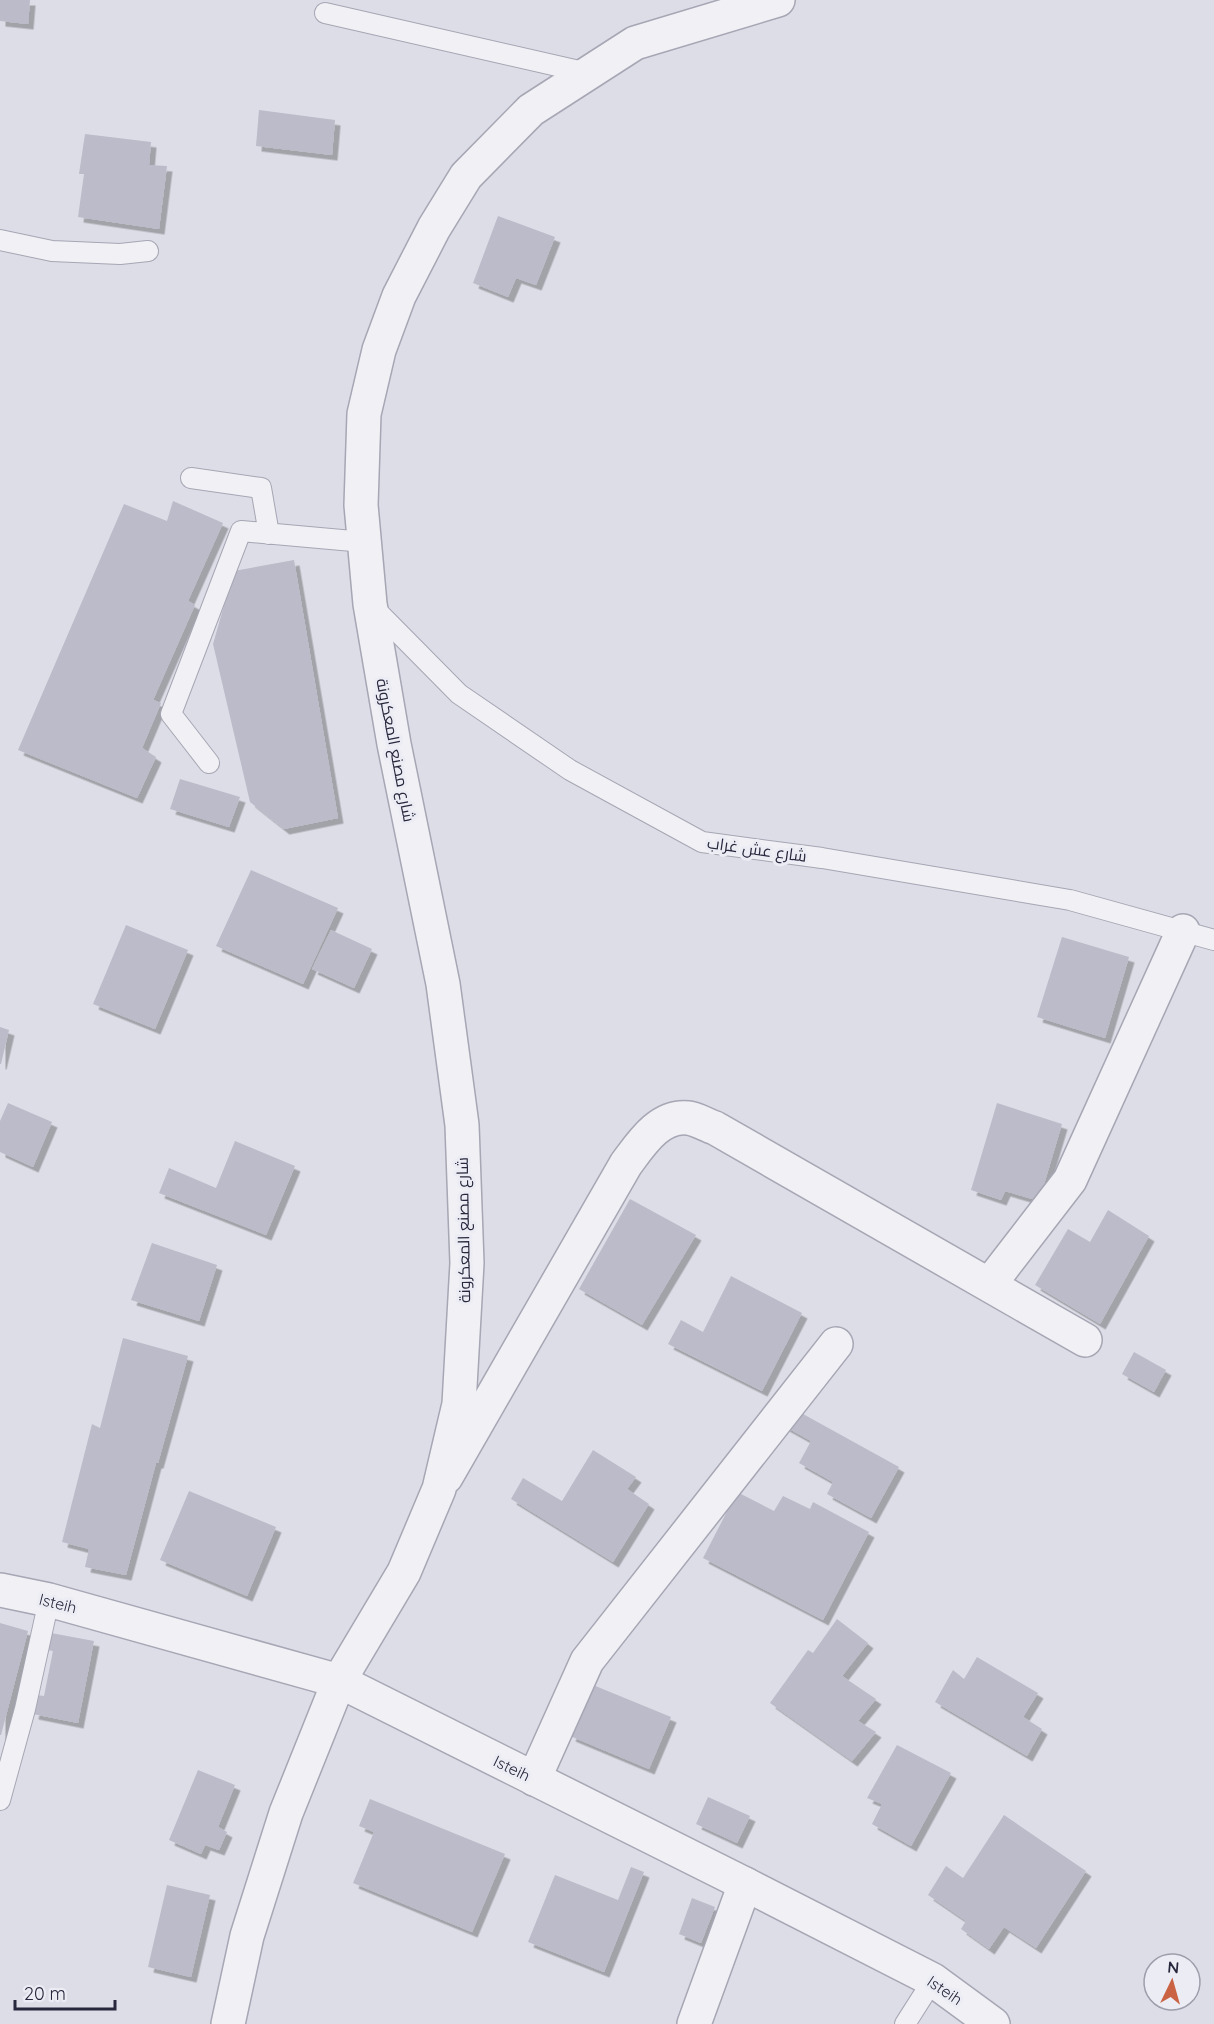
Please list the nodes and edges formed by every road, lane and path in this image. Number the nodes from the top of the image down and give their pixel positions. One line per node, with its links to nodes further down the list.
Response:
1 (778, 0): 3 (street, شارع مصنع المعكرونة)
2 (325, 13): 3 (lane)
3 (588, 73): 8 (street, شارع مصنع المعكرونة)
4 (0, 240): 5 (lane)
5 (148, 251)
6 (191, 478): 7 (lane)
7 (269, 534): 8 (lane); 10 (lane)
8 (364, 542): 9 (street, شارع مصنع المعكرونة)
9 (370, 604): 11 (lane, شارع عش غراب); 15 (street, شارع مصنع المعكرونة)
10 (209, 764)
11 (1199, 935): 12 (street)
12 (989, 1285): 13 (street); 15 (street)
13 (1085, 1340)
14 (836, 1344): 19 (street)
15 (439, 1489): 18 (street, شارع مصنع المعكرونة)
16 (0, 1590): 17 (street, Isteih)
17 (49, 1600): 18 (street, Isteih); 20 (lane)
18 (339, 1681): 19 (street, Isteih); 23 (street, شارع مصنع المعكرونة)
19 (534, 1779): 21 (street, Isteih)
20 (0, 1800)
21 (745, 1884): 22 (street, Isteih); 24 (street)
22 (933, 1980): 25 (lane); 26 (street, Isteih)
23 (228, 2024)
24 (694, 2024)
25 (905, 2024)
26 (993, 2024)

